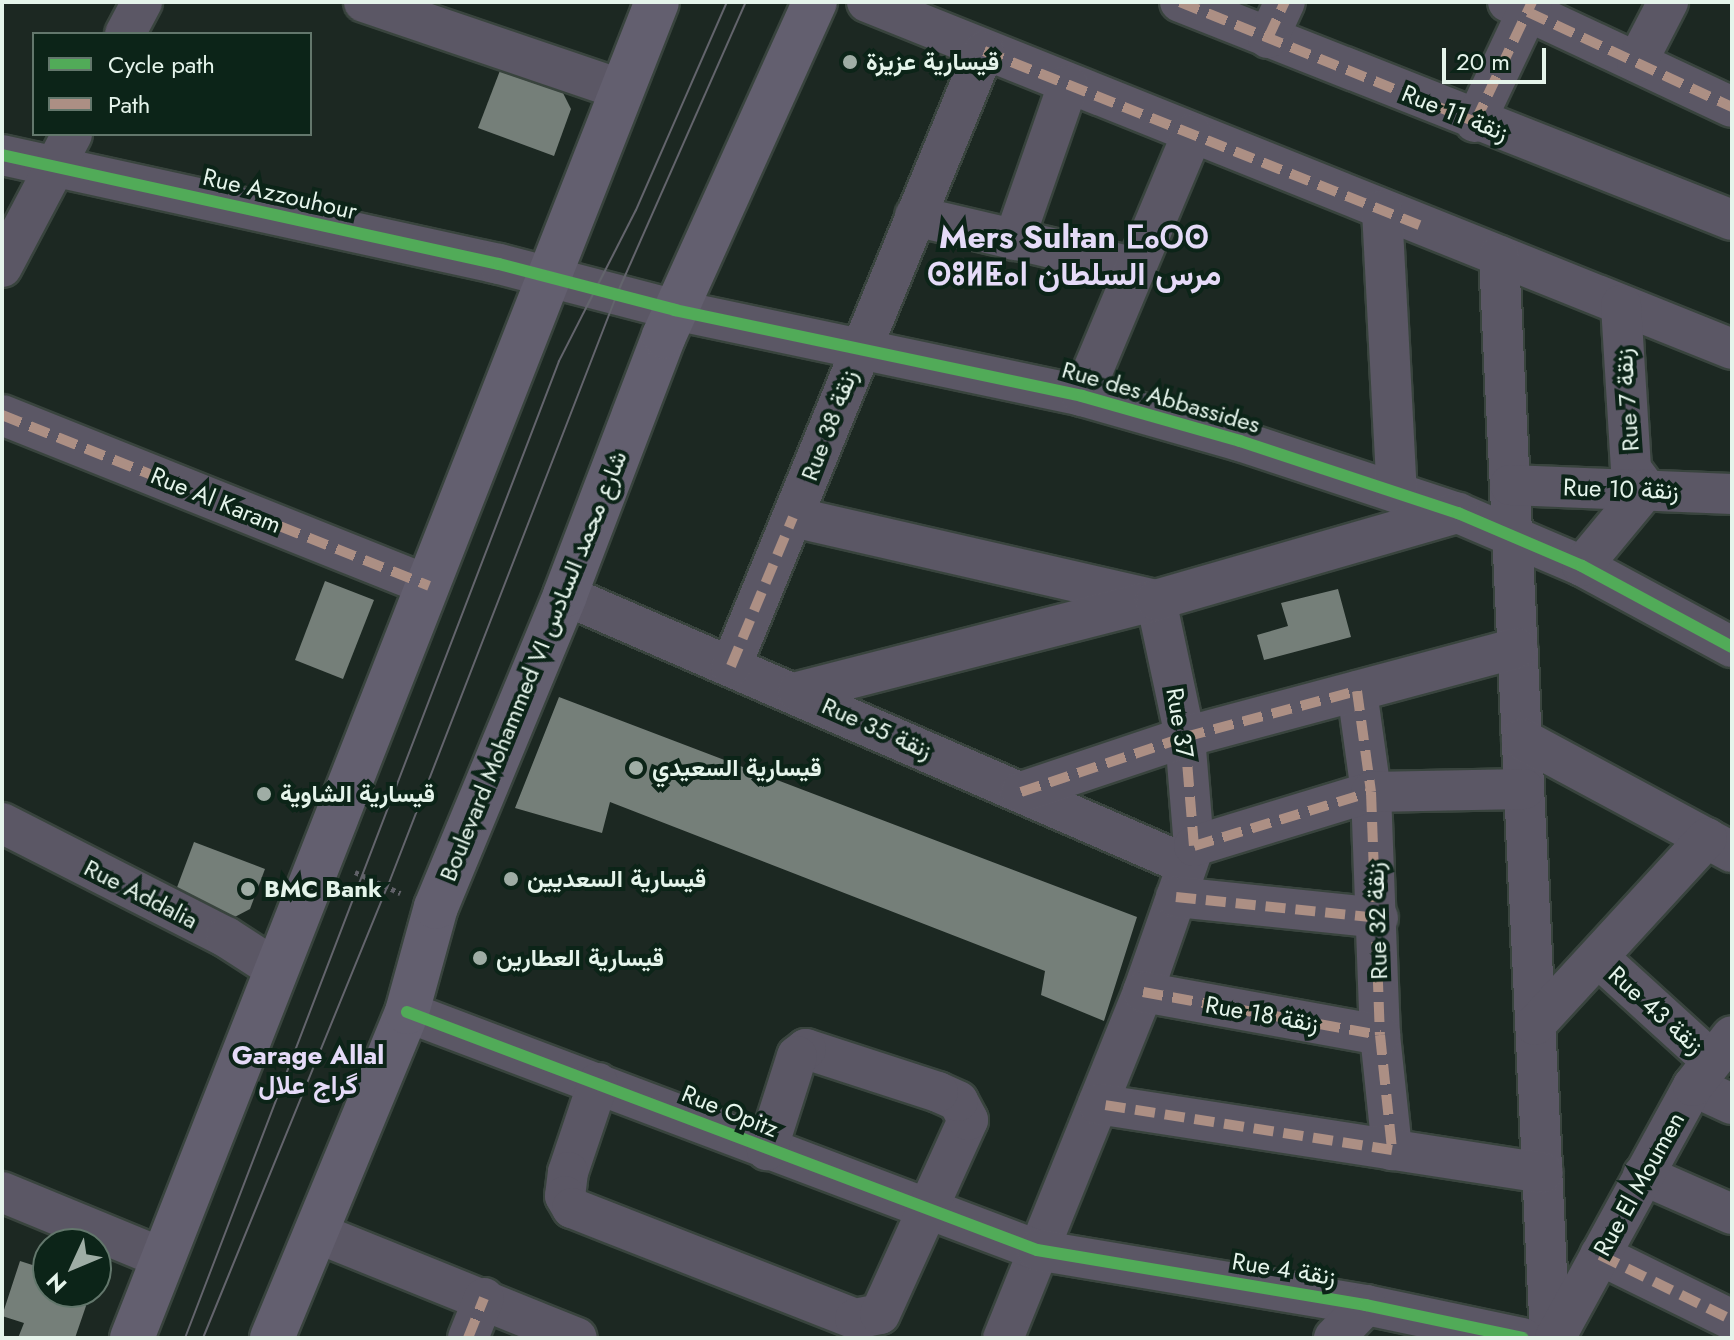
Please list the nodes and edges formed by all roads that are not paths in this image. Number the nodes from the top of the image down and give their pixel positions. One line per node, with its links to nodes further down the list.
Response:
1 (142, 2): 10 (street)
2 (364, 2): 15 (street)
3 (657, 2): 15 (main road)
4 (815, 2): 30 (main road, Boulevard Mohammed VI شارع محمد السادس)
5 (867, 2): 12 (street)
6 (1180, 2): 11 (street, Rue 11 زنقة)
7 (1285, 2): 11 (street)
8 (1668, 2): 13 (street)
9 (1523, 5): 13 (street); 17 (street)
10 (126, 32)
11 (1268, 38): 17 (street, Rue 11 زنقة)
12 (984, 51): 14 (street); 22 (street, Rue 38 زنقة)
13 (1637, 62): 16 (street)
14 (1068, 85): 18 (street); 24 (street)
15 (623, 90): 28 (main road)
16 (1732, 107)
17 (1475, 122): 23 (street, Rue 11 زنقة)
18 (1192, 134): 21 (street); 27 (street)
19 (63, 150): 20 (street, Rue Azzouhour); 26 (street); 28 (street, Rue Azzouhour)
20 (2, 155)
21 (1382, 210): 25 (street); 37 (street)
22 (915, 216): 24 (street); 31 (street, Rue 38 زنقة)
23 (1732, 220)
24 (1014, 240): 27 (street)
25 (1499, 256): 29 (street); 35 (street)
26 (2, 267)
27 (1136, 268): 33 (street)
28 (548, 276): 30 (street, Rue des Abbassides); 43 (main road)
29 (1621, 305): 32 (street); 36 (street, Rue 7 زنقة)
30 (675, 310): 31 (street, Rue des Abbassides); 44 (main road, Boulevard Mohammed VI شارع محمد السادس)
31 (860, 345): 33 (street, Rue des Abbassides); 40 (street, Rue 38 زنقة)
32 (1732, 349)
33 (1082, 396): 37 (street, Rue des Abbassides)
34 (2, 415): 43 (street, Rue Al Karam)
35 (1510, 485): 36 (street, Rue 10 زنقة); 41 (street)
36 (1646, 489): 38 (street, Rue 10 زنقة); 42 (street)
37 (1397, 493): 39 (street, Rue des Abbassides)
38 (1732, 494)
39 (1458, 513): 41 (street, Rue des Abbassides); 45 (street)
40 (793, 517): 45 (street); 48 (street, Rue 38 زنقة)
41 (1512, 535): 42 (street, Rue des Abbassides); 47 (street)
42 (1582, 566): 46 (street, Rue des Abbassides)
43 (429, 586): 61 (main road)
44 (565, 595): 48 (street, Rue 35 زنقة); 63 (main road, Boulevard Mohammed VI شارع محمد السادس)
45 (1156, 600): 50 (street); 51 (street, Rue 37)
46 (1732, 647)
47 (1517, 648): 49 (street); 52 (street)
48 (731, 666): 50 (street, Rue 35 زنقة)
49 (1357, 691): 51 (street); 55 (street, Rue 32 زنقة)
50 (798, 692): 54 (street, Rue 35 زنقة)
51 (1185, 737): 54 (street); 58 (street, Rue 37)
52 (1522, 739): 53 (street); 57 (street)
53 (1524, 789): 55 (street); 64 (street)
54 (1021, 792): 58 (street, Rue 35 زنقة)
55 (1371, 792): 58 (street); 59 (street, Rue 32 زنقة)
56 (2, 823): 61 (street, Rue Addalia)
57 (1719, 845): 60 (street)
58 (1186, 870): 59 (street, Rue 35 زنقة); 62 (street)
59 (1378, 918): 65 (street, Rue 32 زنقة)
60 (1600, 959): 64 (street); 66 (street, Rue 43 زنقة)
61 (277, 970): 80 (main road)
62 (1143, 992): 65 (street, Rue 18 زنقة); 68 (street)
63 (407, 1012): 67 (street, Rue Opitz); 77 (main road, Boulevard Mohammed VI شارع محمد السادس)
64 (1535, 1025): 72 (street)
65 (1380, 1035): 71 (street, Rue 32 زنقة)
66 (1712, 1061): 69 (street, Rue 43 زنقة); 73 (street, Rue El Moumen)
67 (598, 1083): 70 (street, Rue Opitz); 75 (street)
68 (1098, 1104): 71 (street); 78 (street)
69 (1732, 1104)
70 (767, 1150): 75 (street, Rue Opitz); 75 (street)
71 (1392, 1150): 72 (street)
72 (1543, 1173): 91 (street)
73 (1643, 1175): 76 (street); 79 (street, Rue El Moumen)
74 (2, 1192): 80 (street)
75 (928, 1213): 78 (street, Rue Opitz)
76 (1732, 1214)
77 (317, 1233): 81 (street); 85 (main road, Boulevard Mohammed VI شارع محمد السادس)
78 (1037, 1250): 82 (street, Rue 4 زنقة); 88 (street)
79 (1600, 1255): 83 (street); 91 (street, Rue El Moumen)
80 (162, 1258): 84 (main road)
81 (484, 1298): 86 (street); 87 (street)
82 (1366, 1305): 89 (street); 90 (street, Rue 4 زنقة)
83 (1732, 1320)
84 (132, 1338)
85 (272, 1338)
86 (468, 1338)
87 (577, 1338)
88 (1003, 1338)
89 (1334, 1338)
90 (1523, 1338)
91 (1553, 1338)

